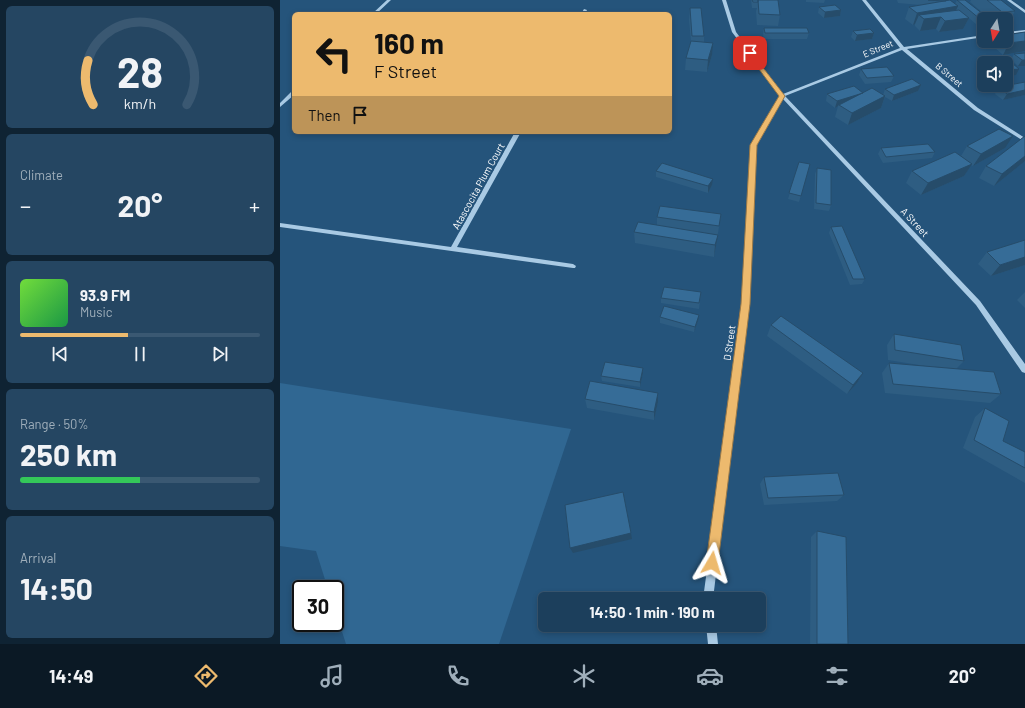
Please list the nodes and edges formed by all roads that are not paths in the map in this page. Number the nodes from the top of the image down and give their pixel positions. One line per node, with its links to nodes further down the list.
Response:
1 (389, 0): 5 (street)
2 (724, 0): 12 (street, A Street)
3 (864, 0): 10 (street, B Street)
4 (1009, 0): 6 (street)
5 (376, 12)
6 (1025, 12)
7 (1025, 31): 8 (street)
8 (1013, 32)
9 (977, 37): 10 (street, E Street)
10 (903, 48): 12 (street, E Street); 15 (street, B Street)
11 (292, 94): 13 (street)
12 (782, 96): 19 (street, A Street); 20 (street, D Street)
13 (280, 106)
14 (517, 134): 17 (street, Atascocita Plum Court)
15 (1025, 140)
16 (280, 225): 17 (street)
17 (453, 249): 18 (street)
18 (573, 266)
19 (1025, 370)
20 (709, 592)
21 (712, 632): 22 (street)
22 (713, 644)

